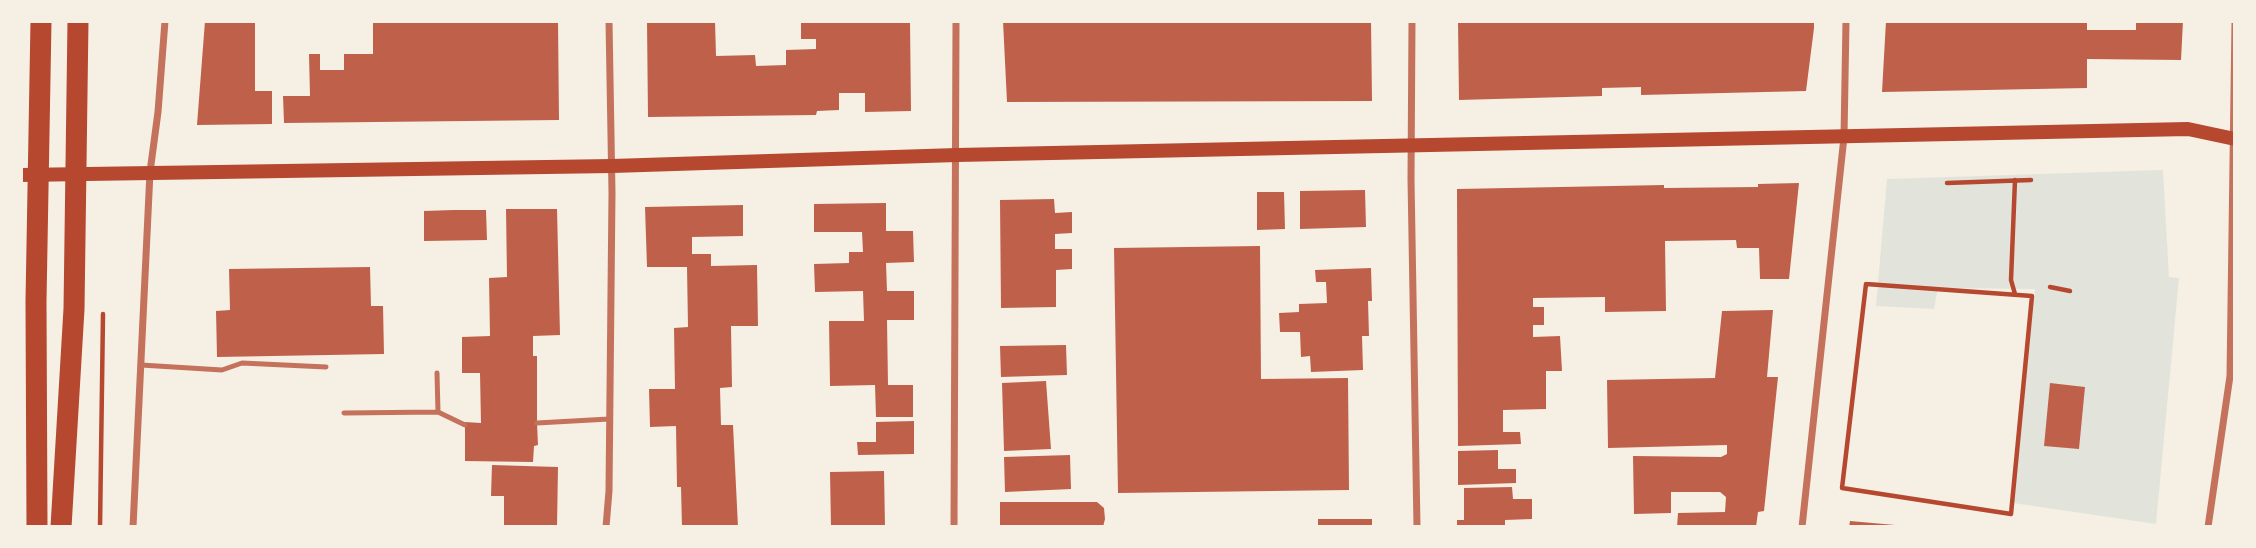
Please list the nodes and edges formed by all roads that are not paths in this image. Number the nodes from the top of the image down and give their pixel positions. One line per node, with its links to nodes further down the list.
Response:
1 (41, 21): 24 (highway)
2 (78, 21): 25 (highway)
3 (165, 21): 14 (street)
4 (609, 21): 13 (street)
5 (956, 21): 12 (street)
6 (1412, 21): 11 (street)
7 (1846, 21): 9 (street)
8 (2235, 21): 10 (street)
9 (1844, 137): 10 (main road); 11 (main road); 30 (street)
10 (2234, 139): 31 (street)
11 (1413, 146): 12 (main road); 29 (street)
12 (957, 155): 13 (main road); 28 (street)
13 (612, 166): 14 (main road); 21 (street)
14 (150, 172): 15 (main road); 16 (street)
15 (21, 175)
16 (141, 365): 17 (lane); 26 (street)
17 (326, 367)
18 (437, 373): 19 (lane)
19 (438, 412): 20 (lane); 23 (lane)
20 (344, 413)
21 (610, 419): 22 (lane); 27 (street)
22 (537, 423)
23 (465, 425)
24 (37, 527)
25 (61, 527)
26 (133, 527)
27 (606, 527)
28 (954, 527)
29 (1417, 527)
30 (1802, 527)
31 (2208, 527)

